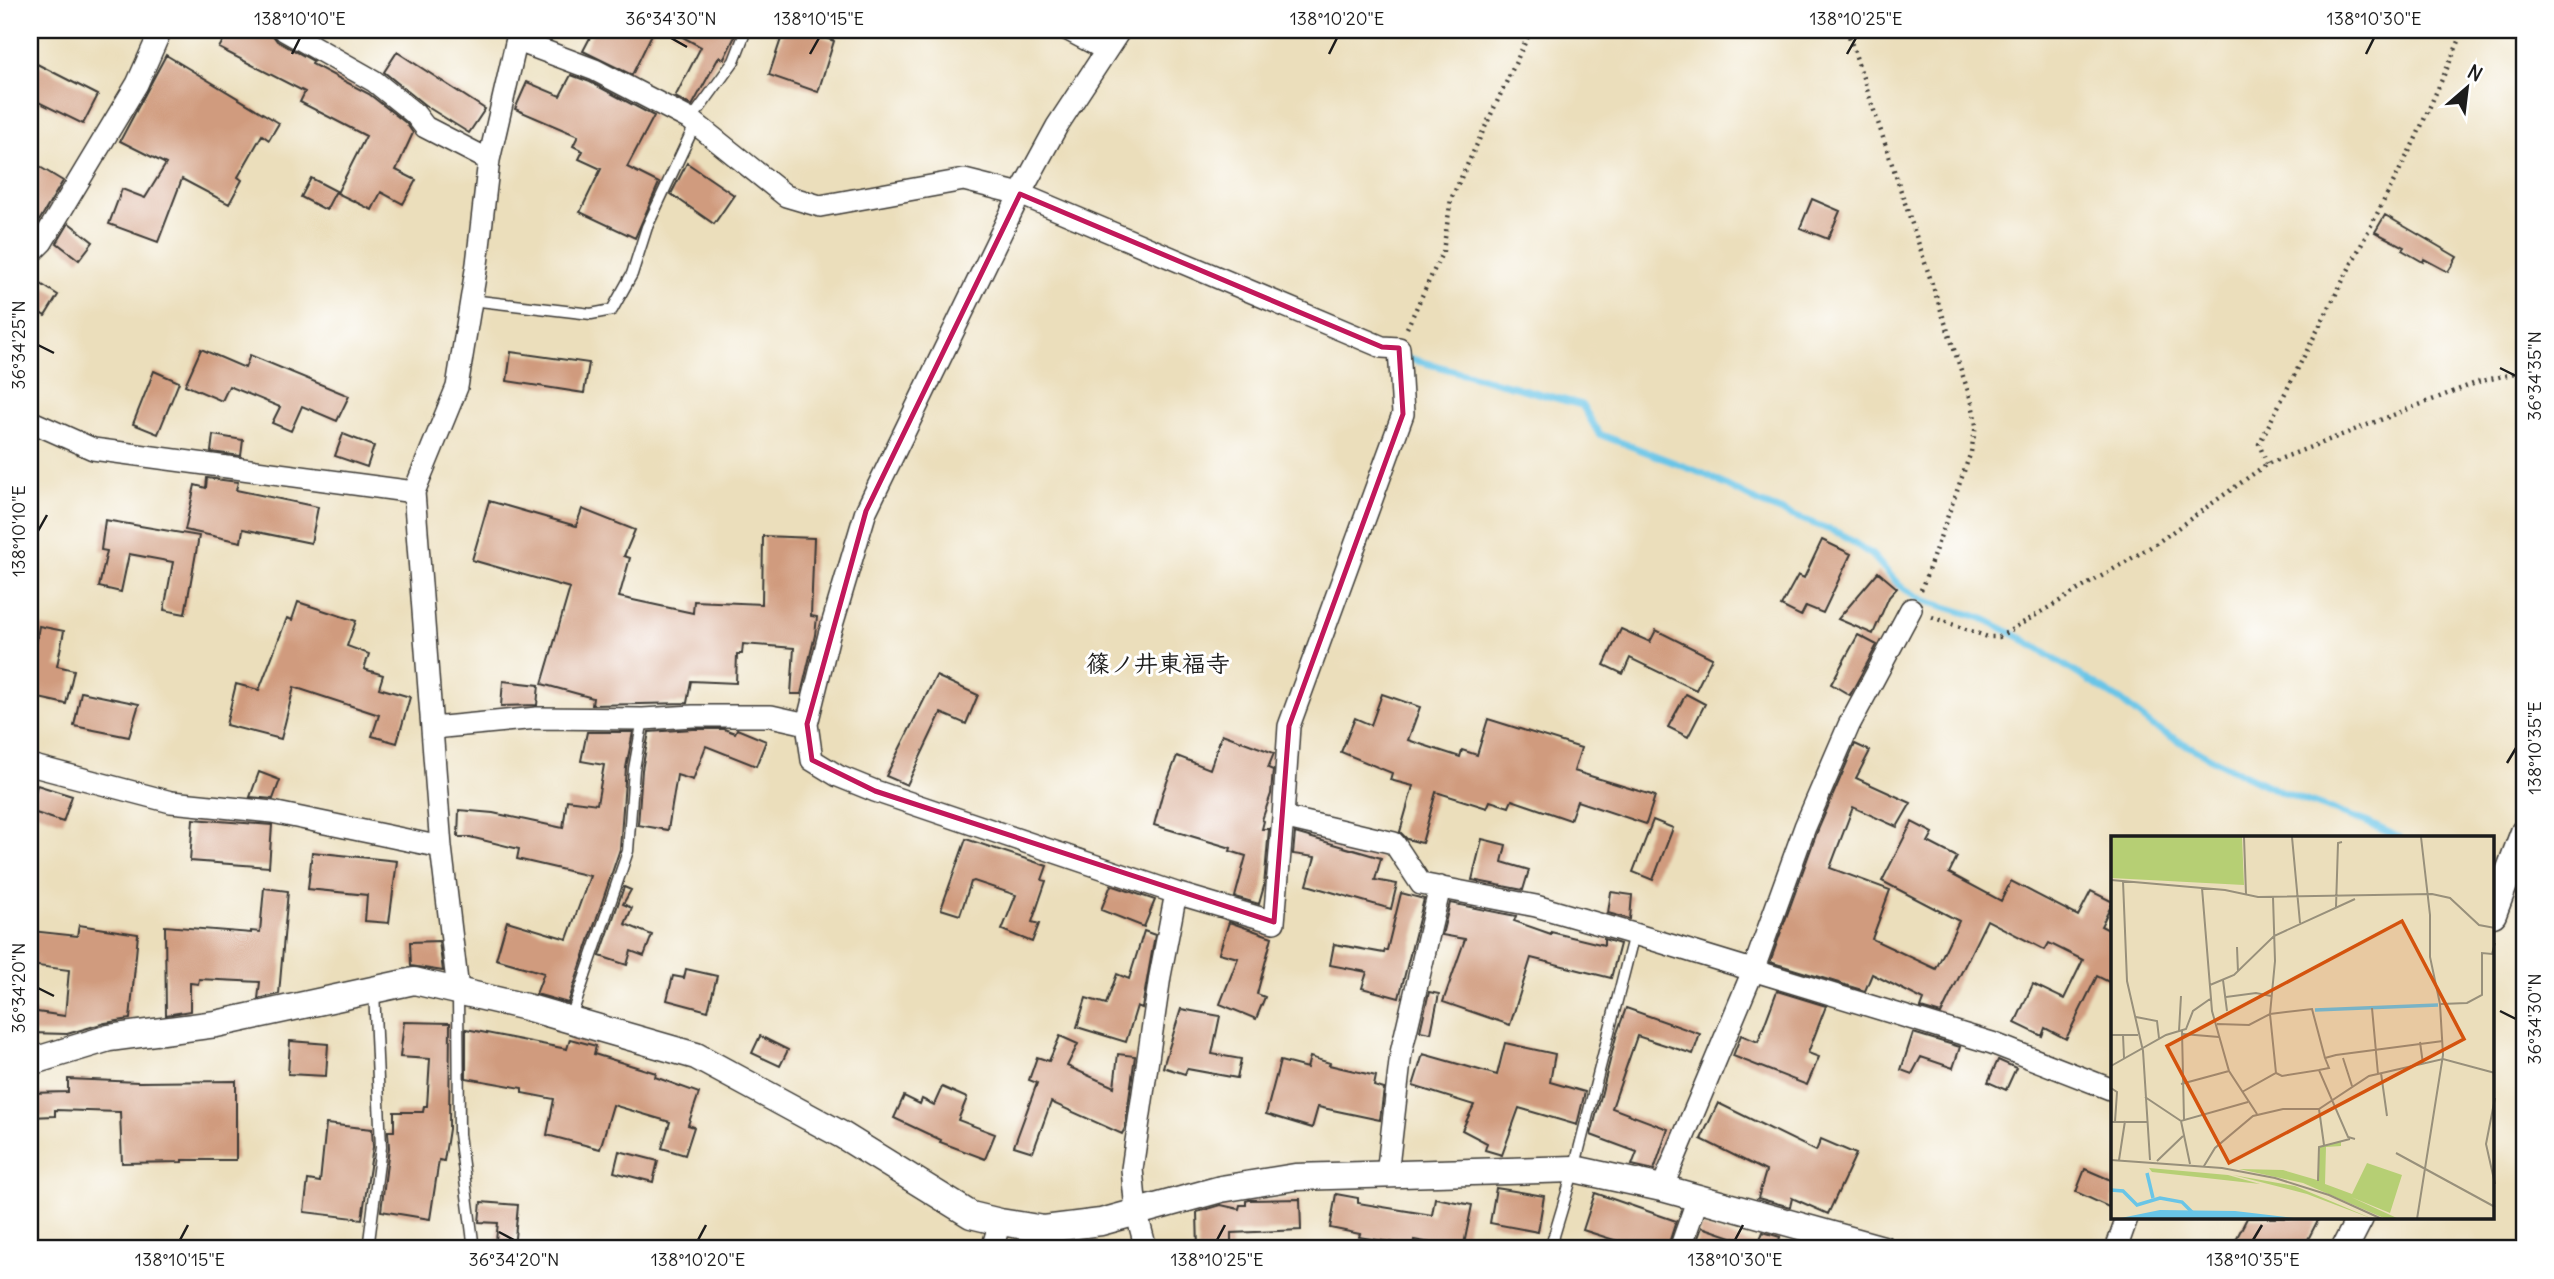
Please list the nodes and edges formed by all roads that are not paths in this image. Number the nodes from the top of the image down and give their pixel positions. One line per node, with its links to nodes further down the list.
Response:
1 (161, 30): 11 (street)
2 (285, 30): 9 (street)
3 (746, 30): 8 (lane)
4 (1068, 30): 7 (street)
5 (1120, 30): 7 (street)
6 (519, 35): 8 (street); 9 (street)
7 (1106, 50): 10 (street)
8 (691, 120): 10 (street); 12 (lane)
9 (489, 160): 12 (street)
10 (1020, 194): 17 (street); 20 (street)
11 (30, 254)
12 (471, 300): 14 (street)
13 (30, 421): 14 (street)
14 (414, 492): 18 (street)
15 (1911, 609): 28 (street)
16 (643, 719): 17 (street); 18 (street); 31 (lane)
17 (807, 724): 25 (street)
18 (433, 728): 22 (street)
19 (30, 765): 22 (street)
20 (1283, 817): 24 (street); 25 (street)
21 (2524, 832): 23 (street)
22 (441, 847): 30 (street)
23 (2517, 878): 26 (street)
24 (1440, 887): 27 (street); 35 (street)
25 (1176, 893): 38 (street)
26 (2494, 912)
27 (1634, 934): 28 (street); 34 (lane)
28 (1753, 971): 33 (street); 36 (street)
29 (374, 990): 30 (street); 32 (street); 42 (lane)
30 (458, 990): 31 (street); 43 (lane)
31 (570, 1020): 41 (street)
32 (30, 1062)
33 (2111, 1089)
34 (1574, 1169): 35 (street); 36 (street); 46 (lane)
35 (1387, 1175): 38 (street)
36 (1662, 1188): 37 (street)
37 (1698, 1198): 47 (street); 48 (street)
38 (1136, 1211): 41 (street); 45 (street)
39 (2126, 1220): 49 (street)
40 (2359, 1220): 50 (street)
41 (1000, 1222): 44 (street)
42 (368, 1249)
43 (474, 1249)
44 (992, 1249)
45 (1146, 1249)
46 (1550, 1249)
47 (1680, 1249)
48 (1883, 1249)
49 (2116, 1249)
50 (2344, 1249)

